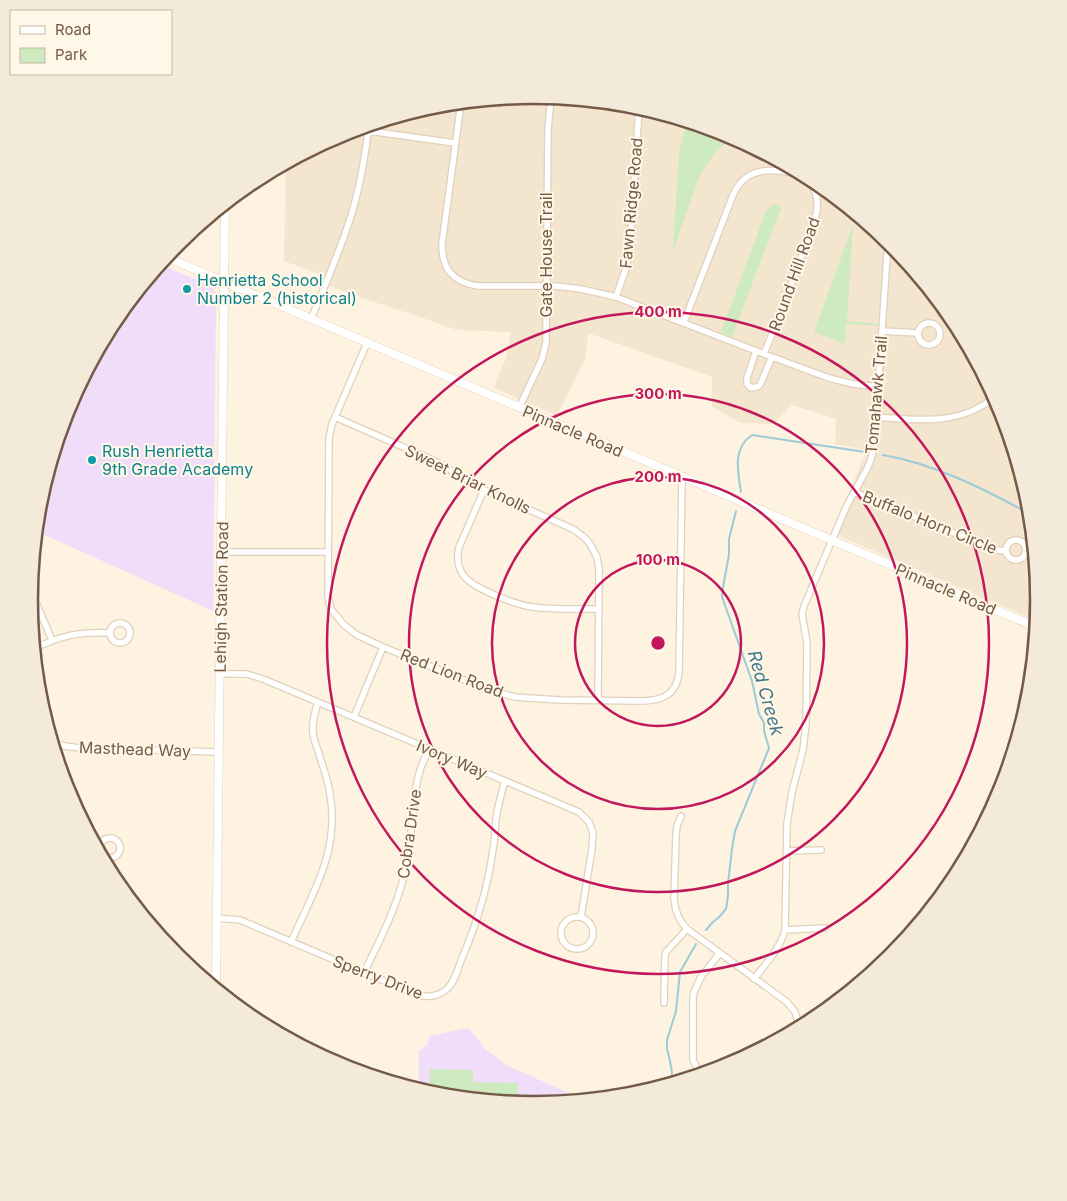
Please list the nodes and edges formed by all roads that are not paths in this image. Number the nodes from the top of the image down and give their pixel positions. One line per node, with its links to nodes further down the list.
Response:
1 (551, 105): 13 (street, Gate House Trail)
2 (460, 110): 6 (street)
3 (638, 116): 14 (street, Fawn Ridge Road)
4 (378, 130): 6 (street)
5 (368, 133): 15 (street)
6 (455, 143): 13 (street)
7 (782, 171): 16 (street, Round Hill Road)
8 (816, 193): 21 (street, Round Hill Road)
9 (226, 212): 12 (street, Lehigh Station Road)
10 (887, 253): 17 (street, Tomahawk Trail)
11 (173, 260): 12 (street, Pinnacle Road)
12 (224, 282): 15 (street, Pinnacle Road); 33 (street, Lehigh Station Road)
13 (545, 286): 14 (street); 25 (street, Gate House Trail)
14 (616, 296): 16 (street)
15 (311, 319): 19 (street, Pinnacle Road)
16 (684, 322): 20 (street)
17 (882, 331): 18 (street); 23 (street, Tomahawk Trail)
18 (918, 333)
19 (366, 343): 25 (street, Pinnacle Road); 26 (street, Red Lion Road)
20 (756, 351): 21 (street); 22 (street)
21 (764, 354): 22 (street)
22 (772, 357): 23 (street)
23 (878, 387): 27 (street, Tomahawk Trail)
24 (988, 402): 27 (street)
25 (520, 408): 28 (street, Pinnacle Road)
26 (335, 417): 29 (street, Sweet Briar Knolls); 34 (street, Red Lion Road)
27 (876, 417): 30 (street, Tomahawk Trail)
28 (682, 477): 31 (street, Pinnacle Road); 43 (street, Red Lion Road)
29 (484, 490): 36 (street, Sweet Briar Knolls); 36 (street)
30 (854, 492): 31 (street, Tomahawk Trail); 32 (street, Buffalo Horn Circle)
31 (832, 540): 37 (street, Pinnacle Road); 52 (street, Tomahawk Trail)
32 (1006, 551)
33 (221, 552): 34 (street); 42 (street, Lehigh Station Road)
34 (328, 552): 41 (street, Red Lion Road)
35 (38, 608): 39 (street)
36 (599, 609): 43 (street, Sweet Briar Knolls)
37 (1029, 624)
38 (110, 633): 39 (street)
39 (52, 640): 40 (street)
40 (40, 646)
41 (383, 648): 43 (street, Red Lion Road); 45 (street)
42 (220, 674): 44 (street, Ivory Way); 48 (street, Lehigh Station Road)
43 (598, 700)
44 (318, 702): 45 (street, Ivory Way); 58 (street)
45 (354, 717): 47 (street, Ivory Way)
46 (59, 744): 48 (street, Masthead Way)
47 (429, 749): 49 (street, Ivory Way); 60 (street, Cobra Drive)
48 (219, 752): 54 (street, Lehigh Station Road)
49 (505, 781): 53 (street, Ivory Way); 60 (street, Sperry Drive)
50 (681, 816): 56 (street)
51 (821, 850): 52 (street)
52 (786, 851): 57 (street, Tomahawk Trail)
53 (581, 917): 53 (street)
54 (217, 918): 58 (street, Sperry Drive); 62 (street, Lehigh Station Road)
55 (825, 928): 57 (street)
56 (687, 929): 59 (street); 63 (street)
57 (785, 930): 61 (street)
58 (291, 942): 60 (street, Sperry Drive)
59 (719, 954): 61 (street); 65 (street)
60 (364, 973)
61 (754, 979): 64 (street)
62 (216, 981)
63 (664, 1003)
64 (798, 1019)
65 (698, 1068)

